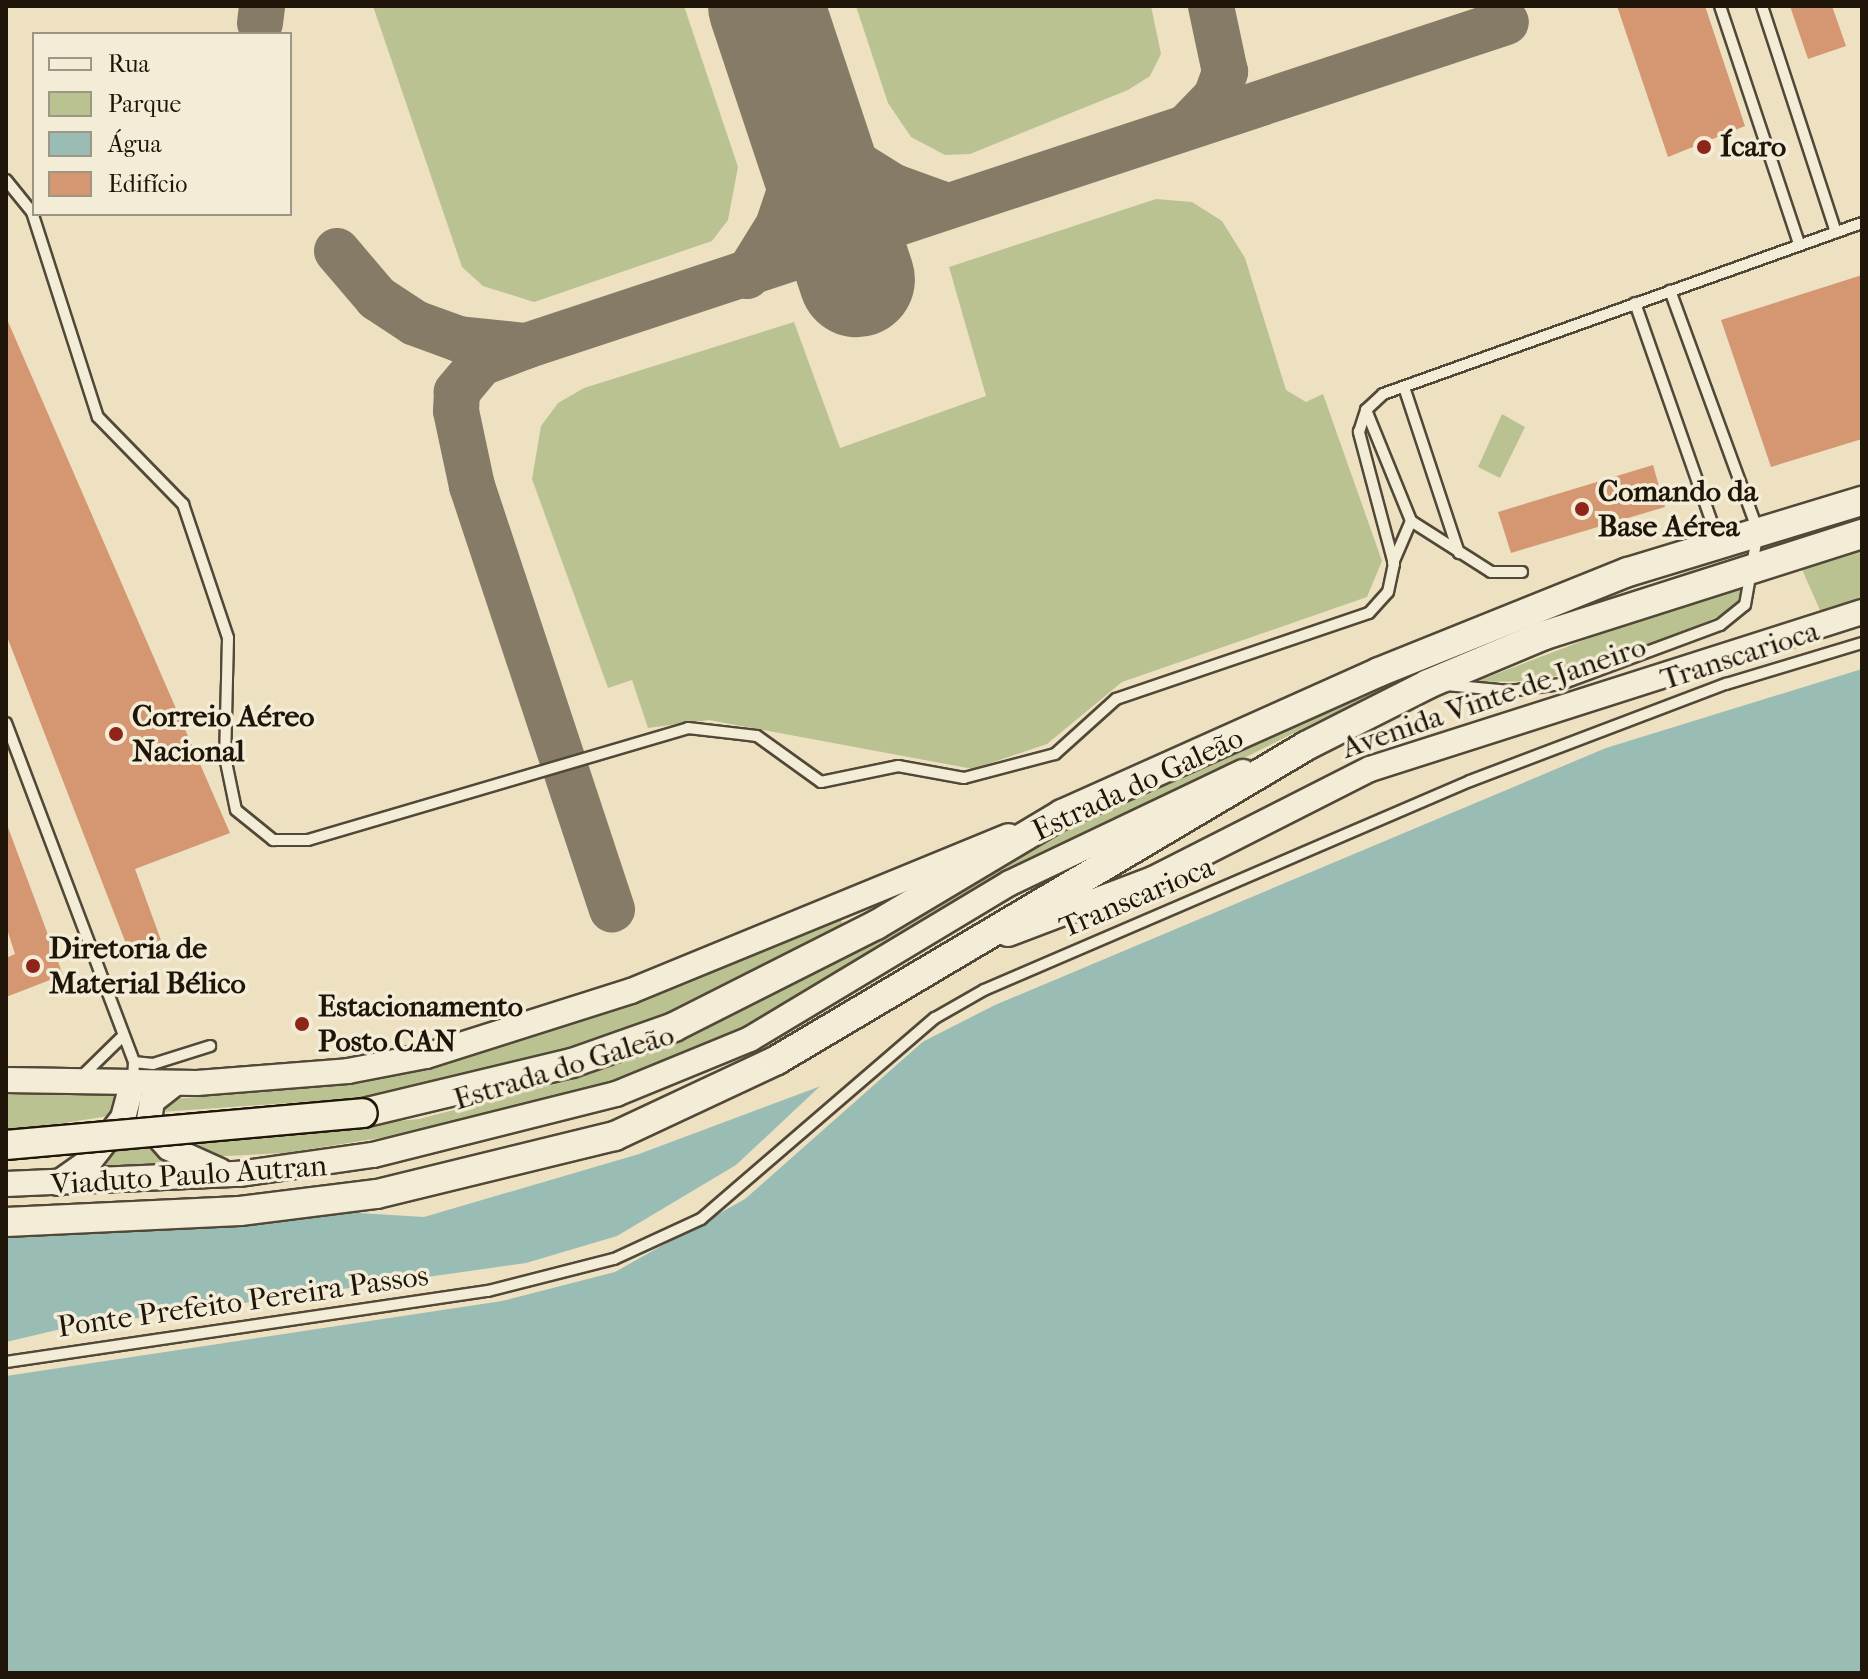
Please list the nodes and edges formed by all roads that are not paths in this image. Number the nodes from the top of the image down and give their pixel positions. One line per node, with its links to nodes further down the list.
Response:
1 (1720, 6): 8 (lane)
2 (1762, 6): 7 (lane)
3 (6, 180): 4 (lane)
4 (32, 212)
5 (33, 216): 19 (lane)
6 (1862, 223): 7 (lane)
7 (1836, 232): 8 (lane)
8 (1799, 244): 9 (lane)
9 (1670, 291): 10 (lane); 15 (lane)
10 (1635, 303): 11 (lane); 17 (lane)
11 (1404, 387): 12 (lane); 18 (lane)
12 (1366, 410): 14 (lane); 19 (lane)
13 (1862, 501): 15 (main road, Estrada do Galeão)
14 (1411, 521): 18 (lane); 19 (lane)
15 (1758, 531): 17 (main road, Estrada do Galeão); 20 (lane)
16 (1862, 534): 20 (main road, Estrada do Galeão)
17 (1719, 543): 27 (main road, Estrada do Galeão)
18 (1459, 553): 21 (lane)
19 (1393, 563)
20 (1755, 564): 24 (main road, Estrada do Galeão); 24 (lane)
21 (1522, 572)
22 (1862, 612): 28 (street, Avenida Vinte de Janeiro)
23 (1862, 643): 44 (lane, Transcarioca)
24 (1428, 684): 26 (main road, Estrada do Galeão)
25 (6, 723): 29 (lane)
26 (1306, 746): 28 (main road, Estrada do Galeão); 39 (street, Estrada do Galeão)
27 (1062, 814): 35 (street, Estrada do Galeão); 36 (main road, Estrada do Galeão)
28 (937, 967): 42 (main road, Estrada do Galeão)
29 (121, 1038): 32 (lane); 34 (lane)
30 (210, 1046): 31 (lane)
31 (173, 1058): 32 (lane); 35 (lane)
32 (133, 1072): 34 (street, Estrada do Galeão); 35 (street, Estrada do Galeão); 41 (street)
33 (6, 1080): 34 (street, Estrada do Galeão)
34 (75, 1081)
35 (174, 1084): 39 (street)
36 (363, 1113): 37 (main road, Viaduto Paulo Autran, bridge)
37 (6, 1145)
38 (6, 1169): 41 (street)
39 (239, 1174): 41 (street, Estrada do Galeão)
40 (6, 1184): 41 (street, Estrada do Galeão)
41 (53, 1184)
42 (377, 1194): 43 (main road, Viaduto Paulo Autran)
43 (6, 1222)
44 (488, 1291): 45 (lane, Ponte Prefeito Pereira Passos)
45 (6, 1362)

